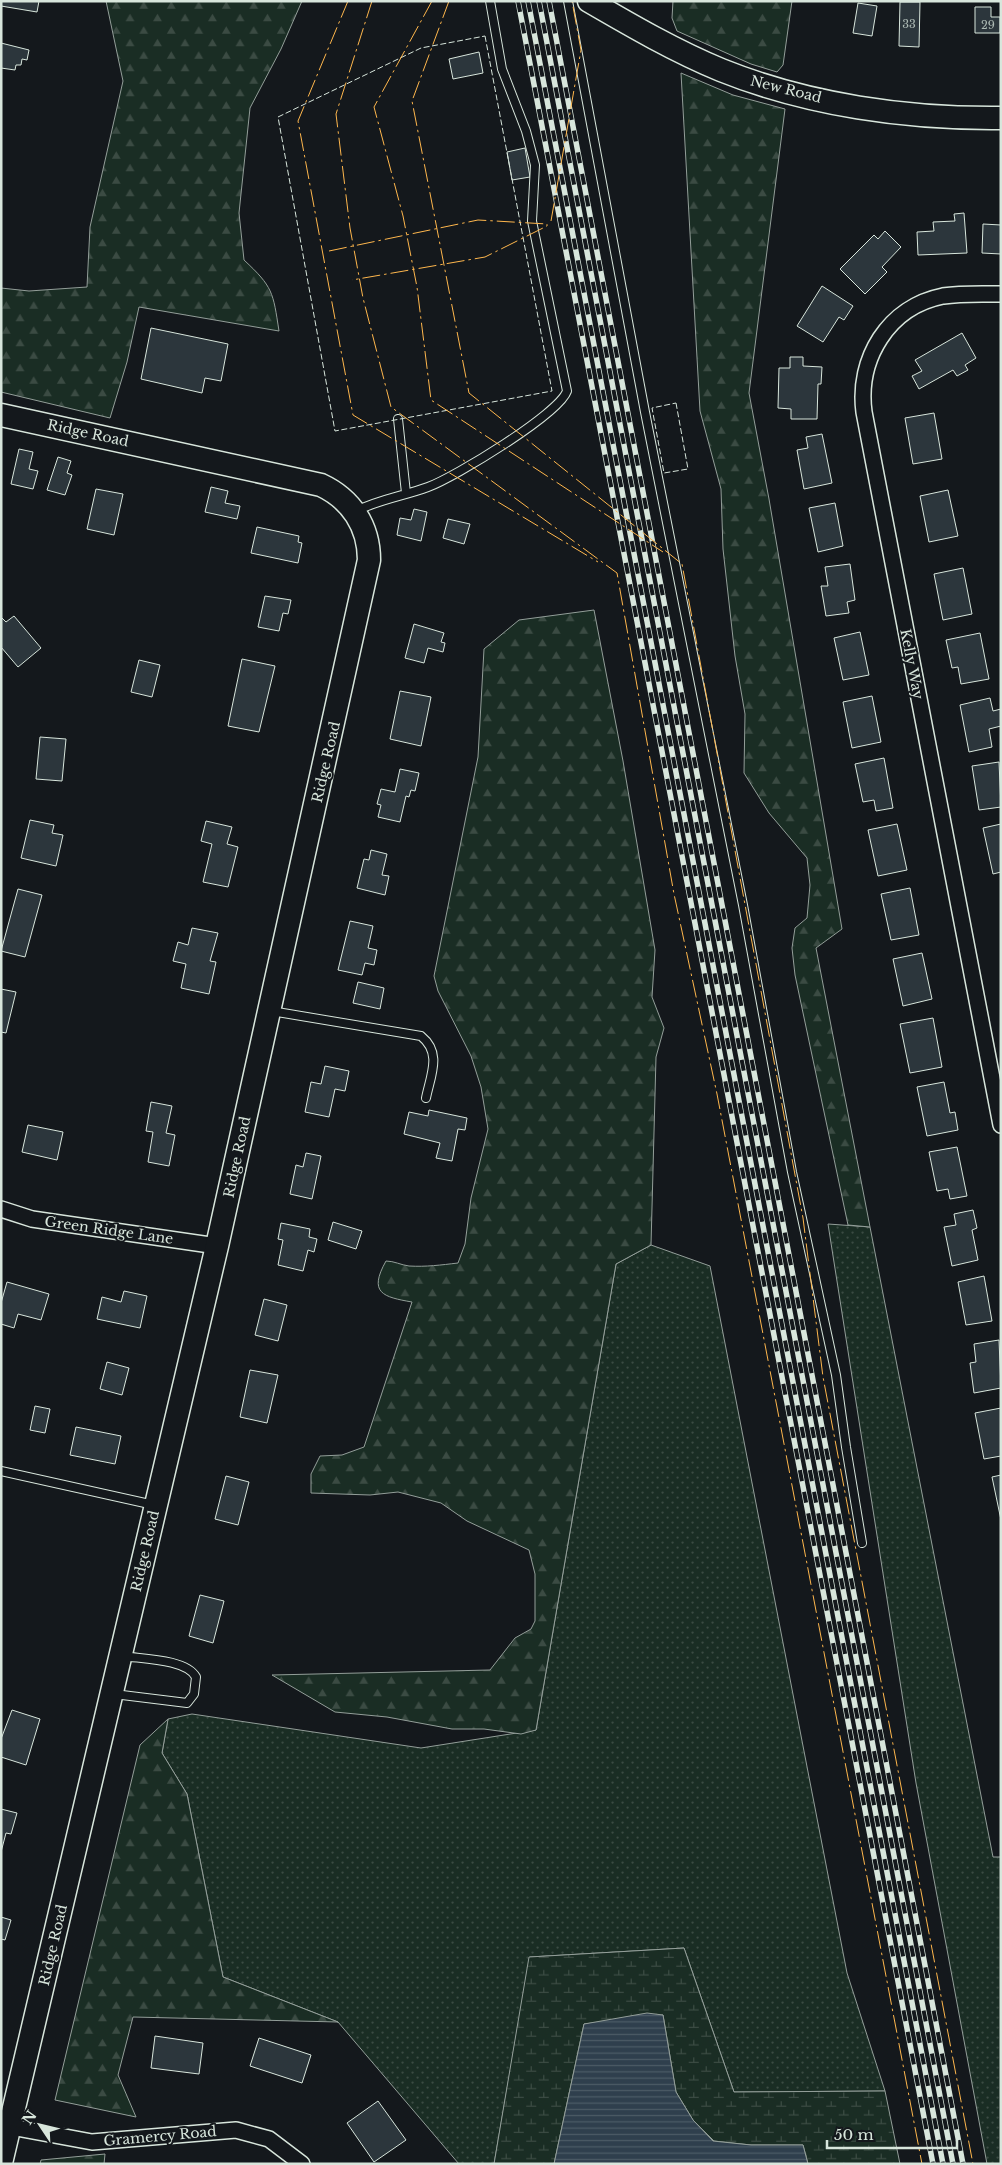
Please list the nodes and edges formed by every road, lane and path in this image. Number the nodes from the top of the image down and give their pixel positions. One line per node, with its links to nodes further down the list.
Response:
1 (490, 1): 8 (lane)
2 (568, 1): 17 (lane)
3 (589, 1): 4 (street, New Road)
4 (1001, 118)
5 (1001, 294): 12 (street, Kelly Way)
6 (1, 415): 9 (street, Ridge Road)
7 (398, 419): 8 (lane)
8 (406, 493): 9 (lane)
9 (354, 512): 10 (street, Ridge Road)
10 (270, 1010): 11 (lane); 14 (street, Ridge Road)
11 (426, 1098)
12 (1001, 1125)
13 (1, 1209): 14 (street, Green Ridge Lane)
14 (217, 1246): 16 (street, Ridge Road)
15 (1, 1471): 16 (lane)
16 (156, 1506): 18 (street, Ridge Road)
17 (862, 1543)
18 (121, 1656): 19 (street, Ridge Road); 19 (lane)
19 (112, 1694): 20 (street, Ridge Road)
20 (6, 2126): 21 (street, Ridge Road); 22 (street, Gramercy Road)
21 (1, 2163)
22 (302, 2164)

